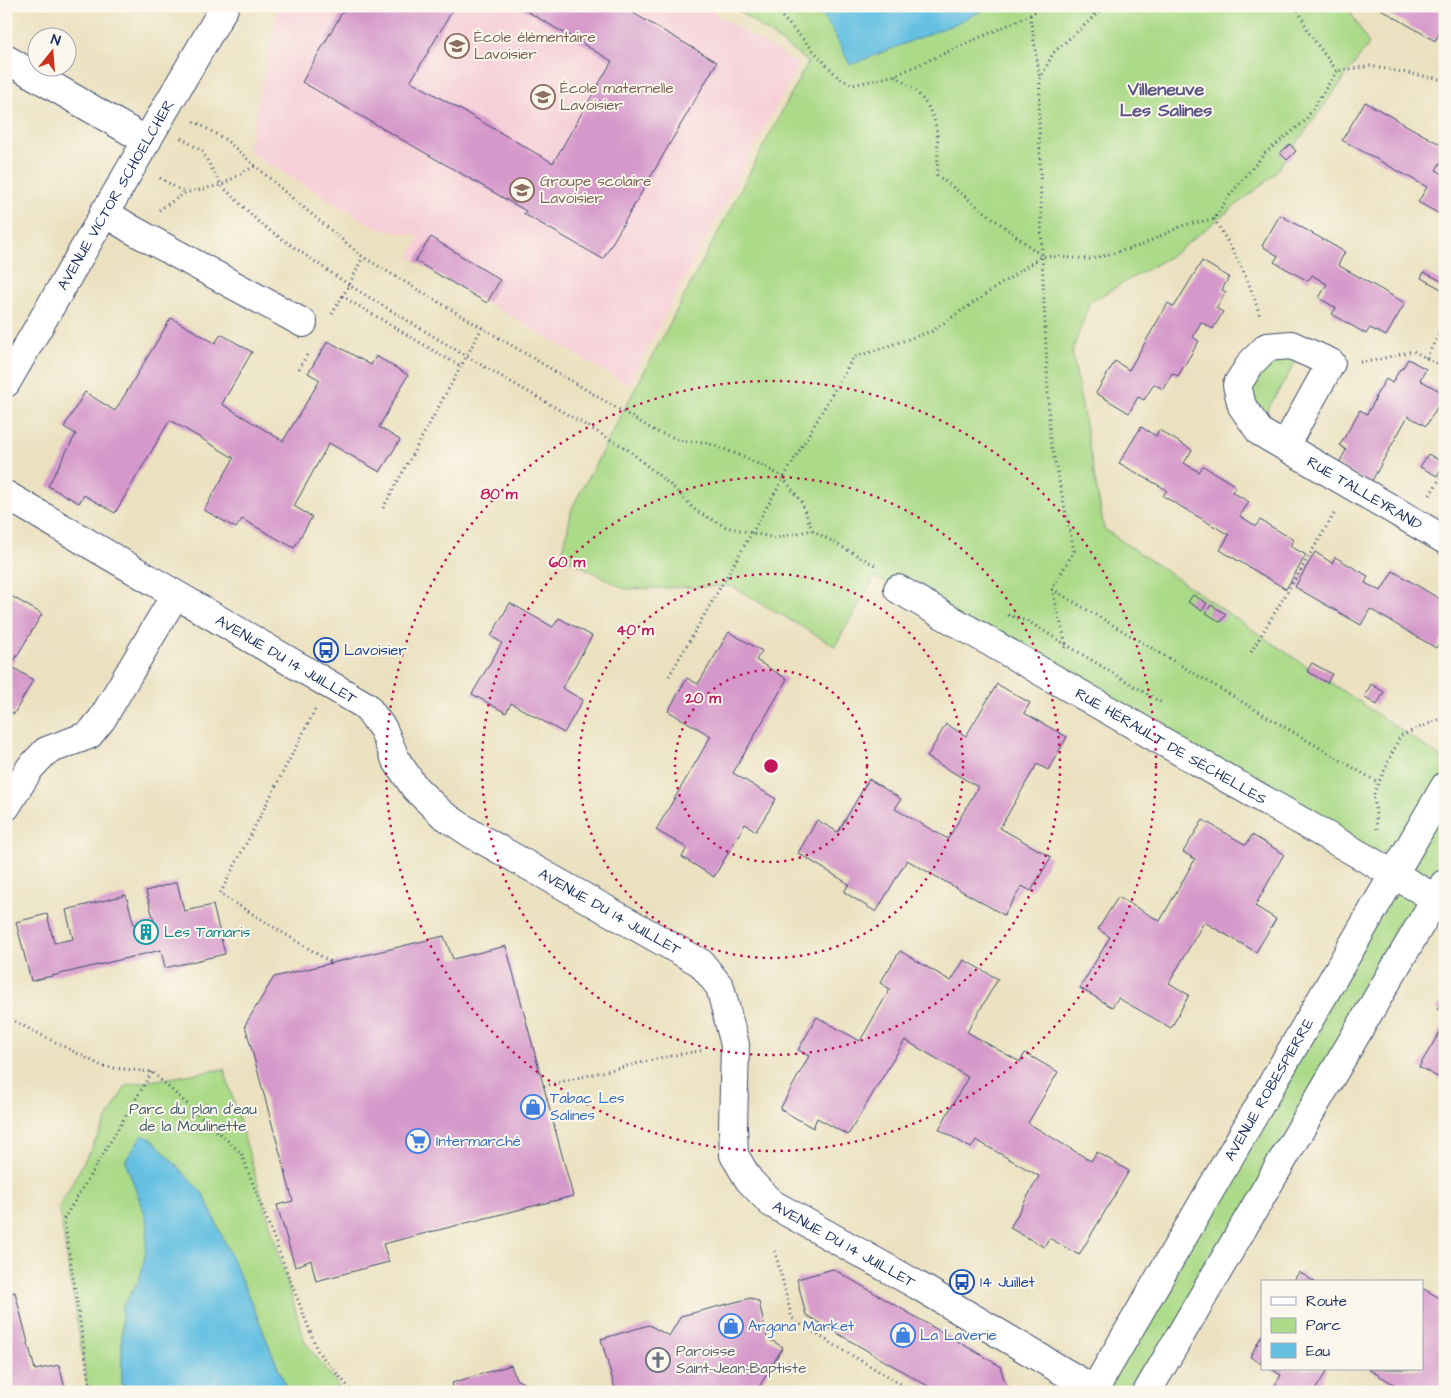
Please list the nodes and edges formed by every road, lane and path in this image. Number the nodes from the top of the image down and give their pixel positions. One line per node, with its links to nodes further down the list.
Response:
1 (225, 6): 14 (street, AVENUE VICTOR SCHOELCHER)
2 (772, 6): 11 (path)
3 (1043, 6): 7 (path)
4 (1096, 6): 8 (path)
5 (1106, 6): 8 (path)
6 (1296, 6): 10 (path)
7 (1030, 15): 11 (path); 12 (path)
8 (1092, 20): 12 (path)
9 (6, 59): 15 (street)
10 (1337, 71): 13 (path); 19 (path)
11 (896, 75): 21 (path)
12 (1040, 79): 21 (path)
13 (1445, 80)
14 (168, 105): 15 (street, AVENUE VICTOR SCHOELCHER); 16 (path)
15 (147, 141): 17 (path); 18 (street, AVENUE VICTOR SCHOELCHER)
16 (255, 166): 17 (path); 25 (path)
17 (221, 185): 20 (path); 27 (path)
18 (104, 212): 20 (street); 32 (street, AVENUE VICTOR SCHOELCHER)
19 (1214, 218): 21 (path); 26 (path)
20 (131, 229): 23 (street)
21 (1042, 256): 34 (path); 42 (path)
22 (342, 296): 30 (path)
23 (303, 323)
24 (1445, 324): 28 (path)
25 (482, 328): 27 (path); 34 (path)
26 (1267, 347): 29 (street); 33 (street, RUE TALLEYRAND)
27 (466, 356): 30 (path); 39 (path)
28 (1426, 358): 29 (path); 31 (path)
29 (1332, 363): 33 (street)
30 (461, 367): 37 (path)
31 (1445, 368)
32 (6, 383)
33 (1285, 446): 35 (street, RUE TALLEYRAND)
34 (783, 477): 38 (path); 39 (path)
35 (1351, 485): 40 (street, RUE TALLEYRAND); 46 (path)
36 (6, 495): 43 (street, AVENUE DU 14 JUILLET)
37 (383, 508)
38 (812, 530): 39 (path); 41 (path)
39 (750, 533): 47 (path)
40 (1445, 540)
41 (890, 579): 48 (street, RUE HÉRAULT DE SÉCHELLES)
42 (1052, 589): 45 (path); 52 (path)
43 (175, 595): 49 (street, AVENUE DU 14 JUILLET); 54 (street)
44 (1001, 613): 45 (path)
45 (1066, 644): 48 (path); 50 (path)
46 (1251, 652)
47 (669, 676)
48 (1050, 676): 55 (street, RUE HÉRAULT DE SÉCHELLES)
49 (328, 682): 57 (path); 59 (street, AVENUE DU 14 JUILLET)
50 (1167, 706)
51 (1445, 710): 52 (path)
52 (1379, 783): 55 (path)
53 (1445, 786): 55 (street, AVENUE ROBESPIERRE)
54 (6, 807)
55 (1390, 873): 56 (street, RUE HÉRAULT DE SÉCHELLES); 63 (street, AVENUE ROBESPIERRE)
56 (1442, 895): 67 (street)
57 (332, 963)
58 (6, 1018): 60 (path)
59 (735, 1044): 61 (path); 63 (street, AVENUE DU 14 JUILLET)
60 (152, 1072): 64 (path); 65 (path)
61 (544, 1086)
62 (775, 1251): 66 (path)
63 (1095, 1391)
64 (91, 1392)
65 (353, 1392)
66 (914, 1392)
67 (1147, 1392)

